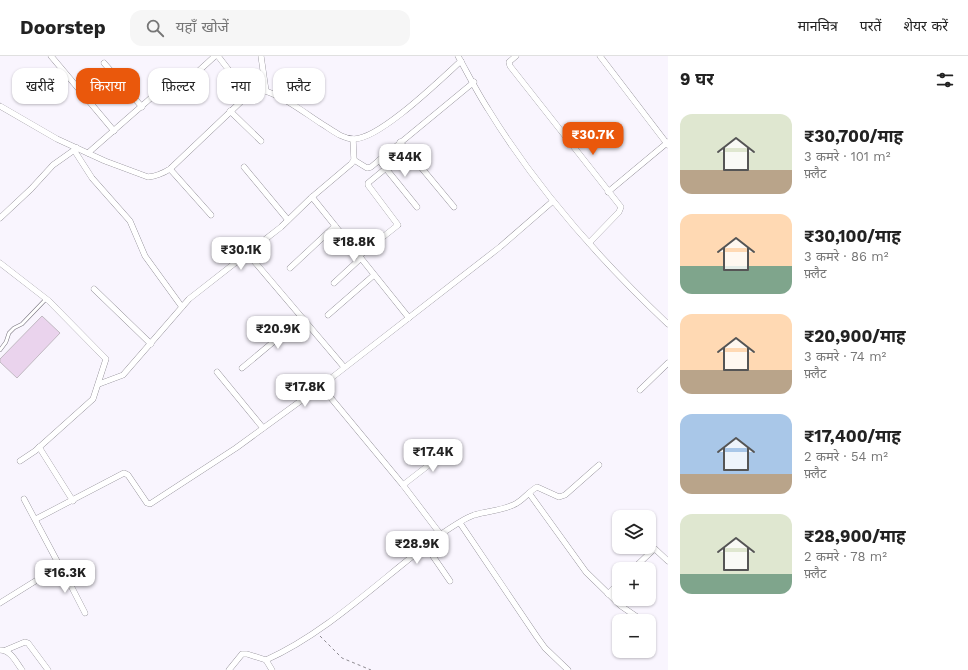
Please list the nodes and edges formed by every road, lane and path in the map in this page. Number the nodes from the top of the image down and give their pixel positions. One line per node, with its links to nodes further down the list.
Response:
1 (51, 56): 17 (street)
2 (216, 56): 8 (street); 9 (street)
3 (261, 56): 11 (street)
4 (516, 56): 29 (street)
5 (600, 56): 21 (street)
6 (460, 59): 10 (street); 18 (street)
7 (104, 63): 15 (street)
8 (202, 68)
9 (226, 68)
10 (474, 82): 20 (street); 31 (street)
11 (266, 91): 18 (street)
12 (148, 101): 15 (street)
13 (238, 104): 16 (street)
14 (0, 106): 22 (street)
15 (142, 106): 17 (street)
16 (230, 111): 19 (street); 27 (street)
17 (114, 131): 23 (street)
18 (353, 139): 24 (street)
19 (261, 141)
20 (400, 142): 25 (street); 33 (street)
21 (667, 143): 29 (street)
22 (76, 149): 23 (street); 35 (street); 47 (street)
23 (88, 153): 27 (street)
24 (354, 160): 25 (street); 30 (street)
25 (379, 160): 28 (street)
26 (244, 167): 36 (street)
27 (170, 169): 34 (street)
28 (385, 169): 32 (street); 40 (street)
29 (608, 192): 38 (street)
30 (312, 197): 36 (street); 37 (street)
31 (553, 202): 38 (street); 50 (street)
32 (417, 207)
33 (454, 207)
34 (211, 215)
35 (0, 218)
36 (288, 220): 39 (street)
37 (335, 226): 40 (street); 42 (street)
38 (589, 243): 51 (street)
39 (248, 254): 47 (street); 49 (street)
40 (360, 257): 43 (street); 44 (street)
41 (0, 263): 46 (street)
42 (290, 268)
43 (374, 275): 48 (street); 50 (street)
44 (334, 284)
45 (94, 289): 52 (street)
46 (46, 299): 53 (lane); 58 (street)
47 (182, 307): 52 (street)
48 (328, 315)
49 (302, 318): 55 (street); 56 (street)
50 (409, 318): 55 (street)
51 (668, 324)
52 (151, 344): 58 (street)
53 (0, 350)
54 (668, 363): 60 (street)
55 (344, 367): 59 (street)
56 (242, 368)
57 (217, 372): 61 (street)
58 (99, 384): 62 (street)
59 (321, 386): 61 (street); 66 (street)
60 (640, 390)
61 (263, 428): 69 (street)
62 (39, 447): 64 (street); 69 (street)
63 (452, 447): 66 (street)
64 (20, 461)
65 (599, 465): 67 (street)
66 (403, 485): 72 (street)
67 (529, 493): 71 (street); 79 (street)
68 (24, 499): 70 (street)
69 (73, 501): 70 (street)
70 (36, 519): 76 (street)
71 (460, 523): 72 (street); 91 (street)
72 (441, 535): 73 (street)
73 (426, 546): 77 (street); 83 (street)
74 (668, 561): 75 (street)
75 (640, 562)
76 (56, 565): 80 (street); 81 (street)
77 (450, 581)
78 (612, 590): 79 (street)
79 (608, 594): 82 (street)
80 (0, 603)
81 (85, 613)
82 (633, 614)
83 (316, 631): 85 (street); 90 (path)
84 (3, 650): 86 (street); 87 (street)
85 (266, 660): 88 (street); 89 (street)
86 (22, 670)
87 (48, 670)
88 (229, 670)
89 (272, 670)
90 (371, 670)
91 (568, 670)

